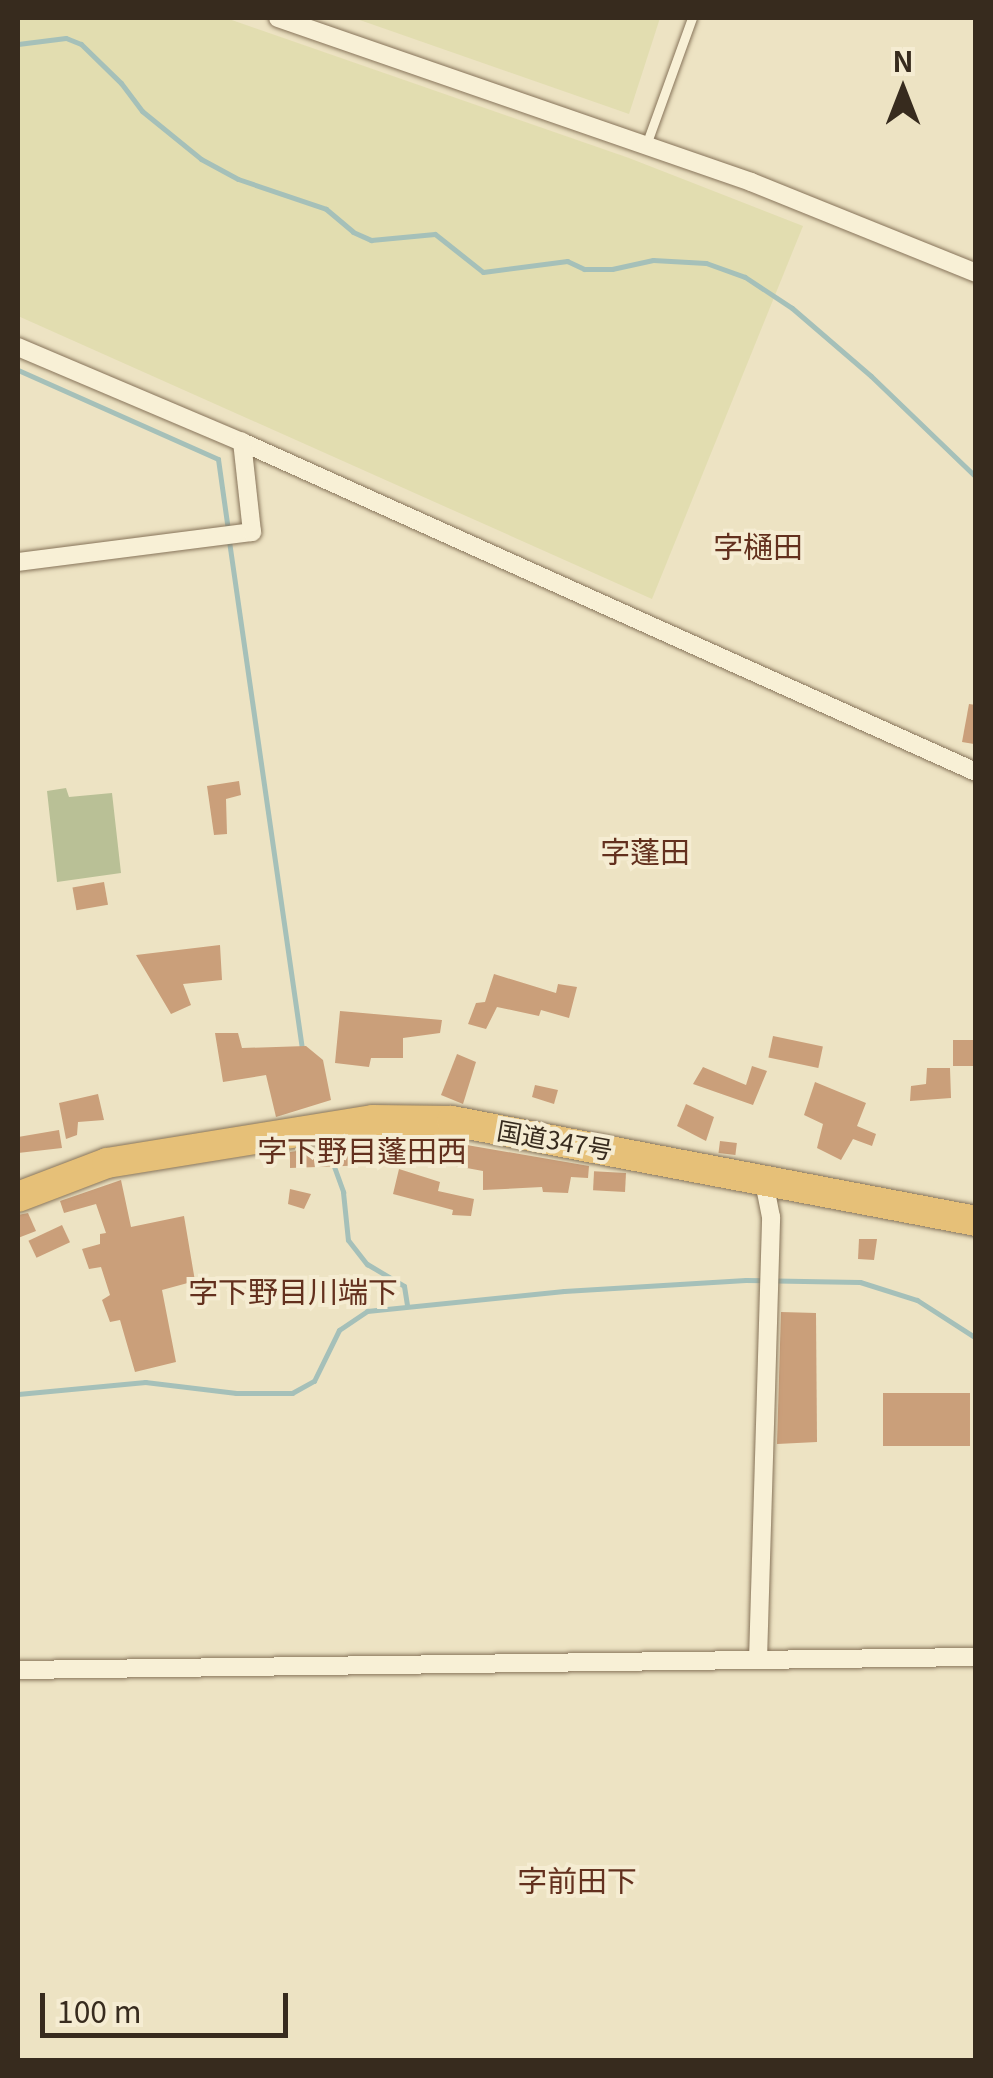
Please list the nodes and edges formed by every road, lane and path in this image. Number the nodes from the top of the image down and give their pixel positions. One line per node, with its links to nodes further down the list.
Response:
1 (278, 18): 3 (street)
2 (692, 18): 3 (lane)
3 (646, 145): 4 (street)
4 (976, 273)
5 (18, 347): 6 (street)
6 (242, 442): 7 (street); 8 (street)
7 (18, 562)
8 (976, 772)
9 (763, 1177): 10 (highway, 国道347号); 11 (highway, 国道347号); 13 (street)
10 (18, 1197)
11 (976, 1221)
12 (976, 1657): 13 (street)
13 (758, 1660): 14 (street)
14 (18, 1670)

